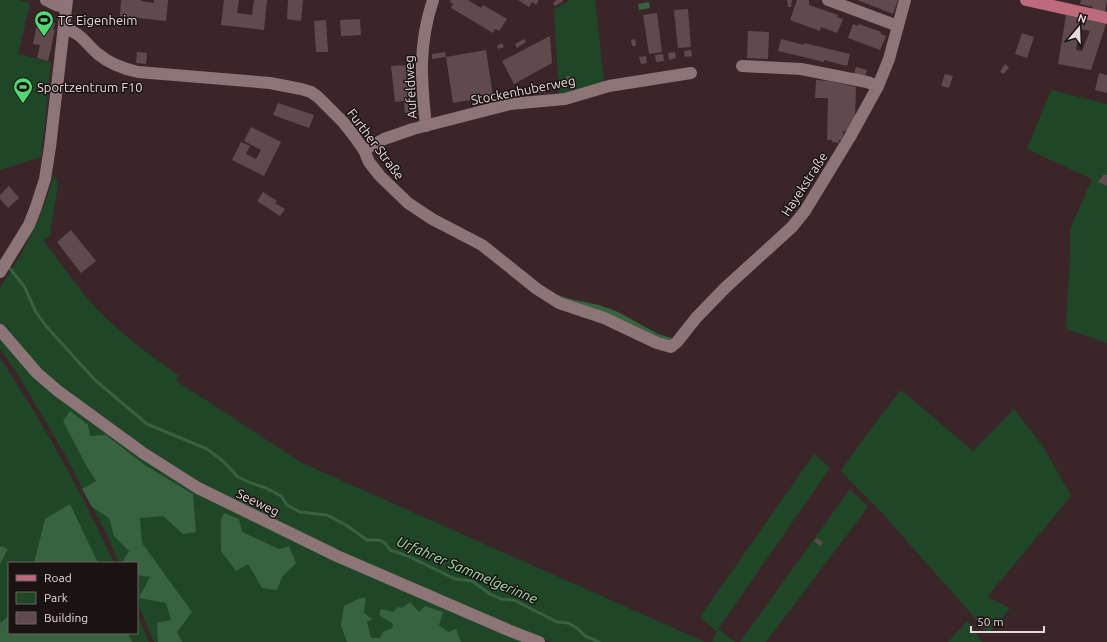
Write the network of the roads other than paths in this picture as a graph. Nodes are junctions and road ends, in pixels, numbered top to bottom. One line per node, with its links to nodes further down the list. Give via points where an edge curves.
1 (46, 0): 6 (street, via 56,5)
2 (433, 0): 13 (street, Aufeldweg, via 421,65)
3 (828, 0): 8 (street)
4 (905, 0): 8 (street, Hayekstraße)
5 (1026, 0): 7 (main road)
6 (67, 3): 9 (street)
7 (1107, 18)
8 (898, 26): 12 (street, Hayekstraße)
9 (64, 28): 14 (street, Further Straße, via 74,31 99,55 126,69 270,83 311,92 330,108); 15 (street, via 45,179 33,214)
10 (742, 66): 12 (street, via 801,69)
11 (691, 72): 13 (street, Stockenhuberweg, via 609,86 565,99 510,104)
12 (878, 86): 17 (street, Hayekstraße, via 832,168 798,220 725,288)
13 (426, 126): 14 (street, Stockenhuberweg, via 384,139)
14 (364, 150): 17 (street, Further Straße, via 369,162 380,176 408,203 432,219 482,245 549,297)
15 (0, 272)
16 (0, 330): 18 (street, Seeweg, via 37,373 58,391 143,453 198,488 337,556)
17 (671, 347)
18 (539, 642)

